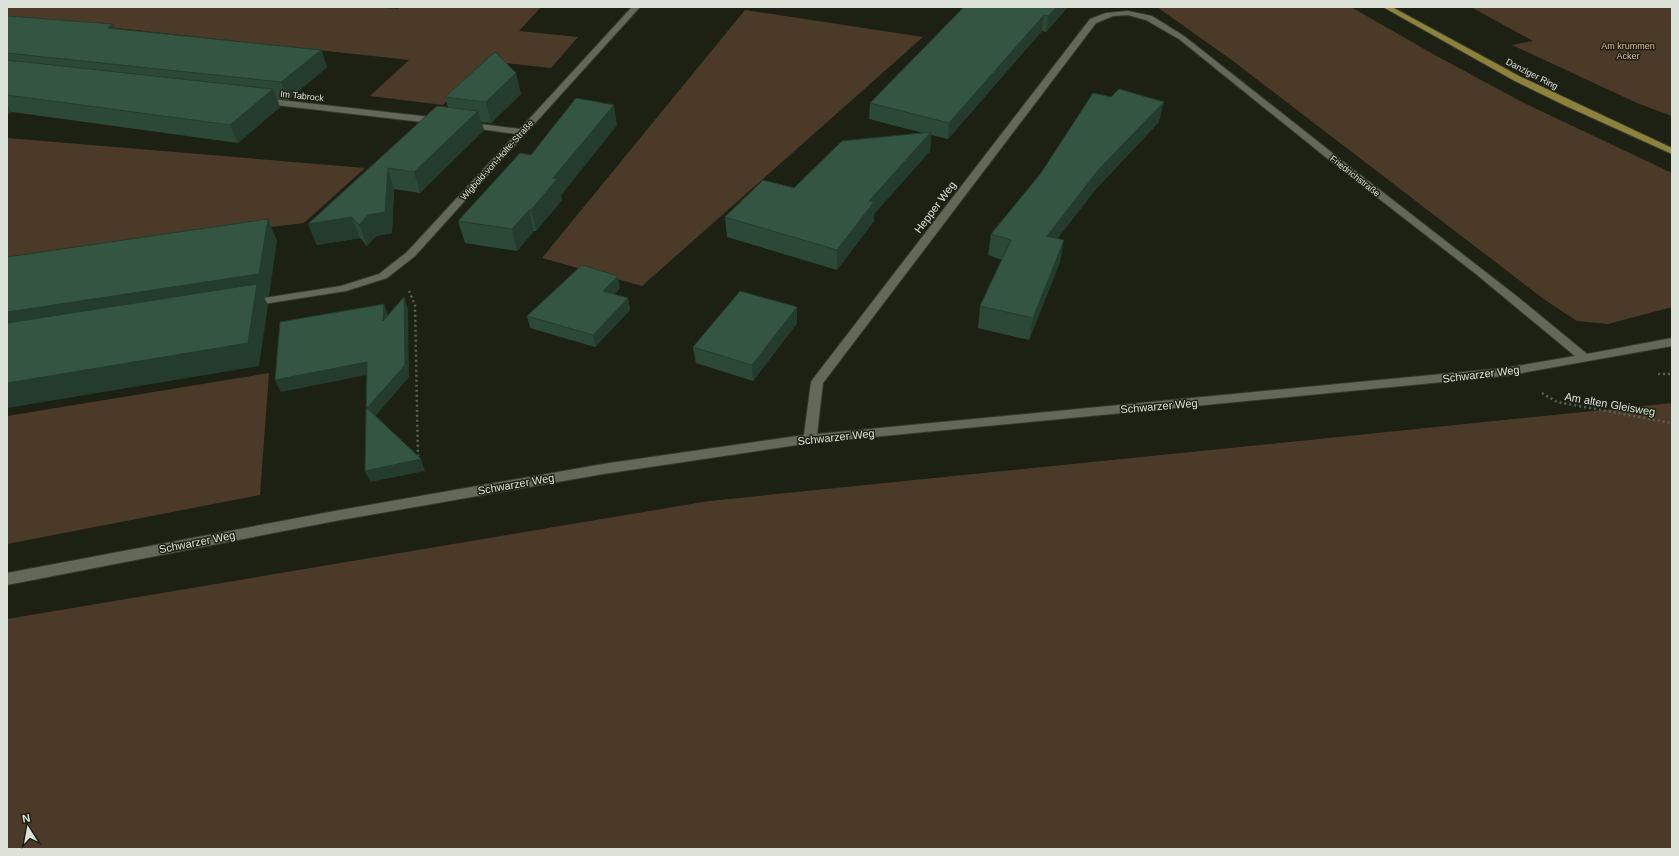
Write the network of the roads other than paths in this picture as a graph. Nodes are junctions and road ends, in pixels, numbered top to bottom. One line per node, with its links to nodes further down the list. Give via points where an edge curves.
1 (636, 7): 7 (street, Wigbold-von-Holte-Straße)
2 (1387, 7): 8 (main road, Danziger Ring, via 1516,78)
3 (1117, 13): 11 (street, Friedrichstraße, via 1147,17 1179,36 1546,324); 12 (street, Hepper Weg, via 1093,21 816,382)
4 (253, 100): 5 (street, Im Tabrock)
5 (444, 122)
6 (460, 124): 7 (street)
7 (523, 132): 9 (street, Wigbold-von-Holte-Straße, via 411,254 383,276 342,289)
8 (1672, 151)
9 (241, 305)
10 (1672, 342): 11 (street, Schwarzer Weg)
11 (1585, 358): 12 (street, Schwarzer Weg, via 1505,372)
12 (810, 439): 13 (street, Schwarzer Weg, via 603,469 419,501)
13 (7, 579)

